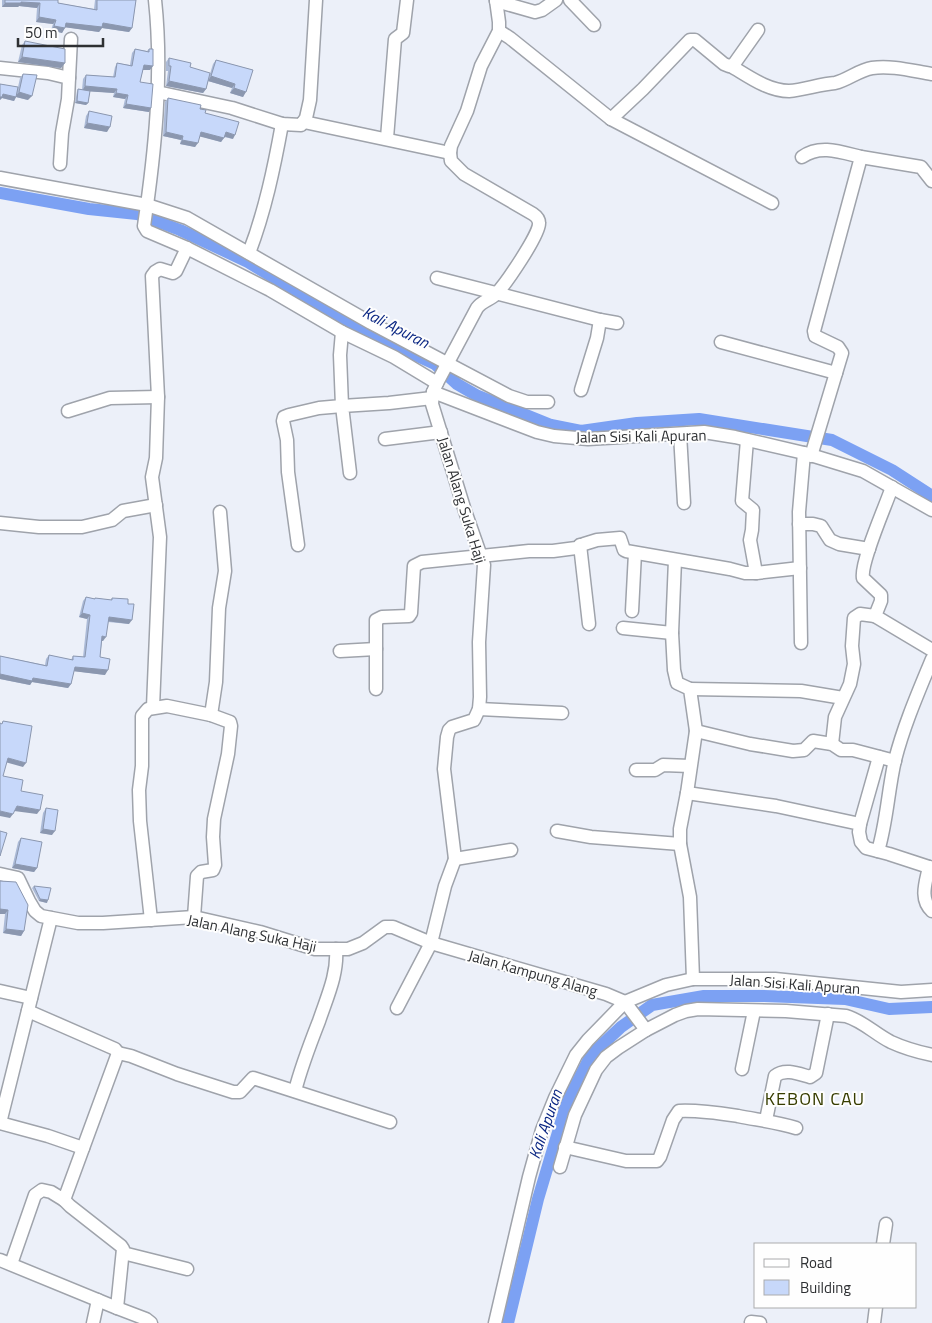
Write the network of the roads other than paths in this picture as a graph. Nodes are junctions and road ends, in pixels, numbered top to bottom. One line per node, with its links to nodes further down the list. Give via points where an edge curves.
1 (155, 0): 15 (street)
2 (316, 0): 17 (street, via 310,100)
3 (407, 0): 19 (street, via 402,33 395,39)
4 (556, 0): 6 (street, via 535,12)
5 (570, 0): 7 (street)
6 (496, 1): 9 (street)
7 (594, 25)
8 (758, 30): 11 (street)
9 (498, 31): 16 (street); 20 (street, via 481,66)
10 (71, 39): 14 (street)
11 (732, 66): 13 (street, via 752,79 786,91 843,81 872,68); 16 (street, via 724,64 695,40 690,40)
12 (0, 68): 14 (street)
13 (932, 74)
14 (69, 78): 23 (street)
15 (157, 92): 18 (street, via 232,108); 27 (street)
16 (611, 120): 26 (street)
17 (304, 122): 18 (street, via 299,126); 19 (street)
18 (282, 124): 29 (street, via 258,230)
19 (387, 138): 20 (street)
20 (450, 154): 31 (street, via 464,174 533,214 539,222 535,239)
21 (802, 157): 22 (street, via 820,150)
22 (861, 157): 25 (street, via 921,167); 36 (street, via 814,331 815,336 838,347 842,353)
23 (60, 164)
24 (0, 178): 27 (street)
25 (932, 181)
26 (772, 202)
27 (147, 207): 28 (street, via 144,226 150,233); 29 (street, via 187,218)
28 (187, 248): 34 (street, via 270,290); 39 (street, via 176,271 160,269 152,276)
29 (249, 253): 37 (street, via 372,323)
30 (438, 278): 31 (street)
31 (496, 294): 32 (street); 37 (street, via 477,308)
32 (600, 320): 33 (street); 38 (street)
33 (617, 323)
34 (342, 332): 37 (street); 41 (street)
35 (721, 342): 36 (street)
36 (836, 373): 47 (street)
37 (439, 380): 40 (street, via 527,402); 41 (street, via 389,404); 43 (street, Jalan Alang Suka Haji, via 432,404); 44 (street, Jalan Sisi Kali Apuran, via 537,432 554,436 588,439)
38 (581, 390)
39 (158, 397): 42 (street, via 110,398); 51 (street, via 156,458 152,477)
40 (548, 402)
41 (342, 406): 48 (street); 56 (street, via 284,417)
42 (68, 411)
43 (441, 432): 45 (street); 60 (street, Jalan Alang Suka Haji)
44 (680, 434): 46 (street, Jalan Sisi Kali Apuran, via 704,432); 50 (street)
45 (385, 439)
46 (747, 440): 47 (street, Jalan Sisi Kali Apuran); 63 (street, via 742,501 753,512 750,540)
47 (810, 453): 49 (street, Jalan Sisi Kali Apuran, via 863,471); 55 (street)
48 (350, 473)
49 (892, 487): 52 (street, Jalan Sisi Kali Apuran); 58 (street)
50 (684, 503)
51 (156, 505): 54 (street, via 122,511 112,520 82,527); 77 (street, via 160,558)
52 (932, 510)
53 (220, 512): 80 (street, via 225,571)
54 (0, 523)
55 (800, 524): 58 (street, via 821,526 830,540 839,544); 62 (street)
56 (298, 545)
57 (580, 545): 59 (street, via 620,538 624,550); 60 (street, via 552,551); 66 (street)
58 (869, 549): 65 (street, via 862,574 881,595)
59 (635, 553): 61 (street); 64 (street)
60 (481, 556): 70 (street, via 415,564 411,613 407,617 376,620); 78 (street, Jalan Alang Suka Haji, via 484,575)
61 (675, 560): 63 (street); 68 (street)
62 (800, 568): 63 (street); 69 (street)
63 (756, 574)
64 (632, 611)
65 (874, 616): 71 (street); 76 (street, via 860,614 854,618 852,646 855,660)
66 (589, 624)
67 (623, 628): 68 (street)
68 (672, 632): 75 (street, via 675,679)
69 (801, 642)
70 (376, 649): 72 (street); 74 (street)
71 (932, 650)
72 (340, 651)
73 (931, 666): 84 (street, via 904,728)
74 (376, 689)
75 (690, 689): 76 (street, via 801,691); 81 (street)
76 (843, 698): 82 (street, via 835,717)
77 (153, 707): 80 (street, via 167,706); 99 (street, via 142,716 139,790)
78 (479, 709): 79 (street); 93 (street, via 474,720 452,727 447,737 444,769)
79 (562, 713)
80 (211, 715): 97 (street, via 227,720 231,726 214,819 215,865 211,871 197,876)
81 (696, 731): 82 (street, via 793,751 804,750 813,741); 85 (street)
82 (832, 744): 83 (street, via 841,750)
83 (879, 757): 84 (street); 88 (street)
84 (895, 762): 92 (street)
85 (690, 766): 86 (street, via 662,765 655,770); 87 (street)
86 (636, 770)
87 (687, 793): 88 (street, via 776,806); 90 (street)
88 (860, 824): 92 (street, via 862,845)
89 (557, 831): 90 (street)
90 (680, 844): 102 (street, via 690,897)
91 (511, 850): 93 (street)
92 (878, 851): 94 (street)
93 (455, 859): 100 (street)
94 (930, 868): 96 (street, via 924,901)
95 (0, 874): 98 (street, Jalan Alang Suka Haji, via 18,878 35,911)
96 (932, 911)
97 (194, 917): 99 (street, Jalan Alang Suka Haji); 101 (street, Jalan Alang Suka Haji, via 315,949)
98 (51, 918): 99 (street, Jalan Alang Suka Haji, via 78,923); 105 (street)
99 (152, 920)
100 (431, 943): 101 (street, Jalan Alang Suka Haji, via 393,927 385,927 363,943 348,949); 106 (street, Jalan Kampung Alang, via 595,990); 107 (street)
101 (336, 949): 115 (street, via 333,983)
102 (693, 979): 103 (street, Jalan Sisi Kali Apuran, via 775,979 901,992); 106 (street, Jalan Sisi Kali Apuran, via 666,985)
103 (932, 990)
104 (0, 991): 105 (street)
105 (32, 998): 108 (street)
106 (628, 1006): 111 (street); 134 (street, Jalan Sisi Kali Apuran, via 588,1040 576,1055 555,1098 529,1177)
107 (397, 1008)
108 (28, 1011): 112 (street); 118 (street)
109 (754, 1011): 110 (street); 111 (street, via 686,1011); 114 (street)
110 (828, 1014): 113 (street, via 855,1019 891,1042); 116 (street, via 816,1073 810,1077 792,1072 775,1076)
111 (644, 1027): 120 (street, via 606,1057 596,1070 575,1115)
112 (118, 1052): 115 (street, via 233,1092 240,1092 253,1078); 121 (street)
113 (932, 1055)
114 (742, 1069)
115 (294, 1091): 117 (street)
116 (766, 1120): 119 (street); 120 (street, via 698,1110 679,1111 660,1157 652,1162 626,1161)
117 (390, 1122)
118 (0, 1123): 121 (street)
119 (796, 1128)
120 (565, 1147): 122 (street)
121 (83, 1148): 123 (street)
122 (560, 1167)
123 (64, 1200): 126 (street, via 121,1246); 127 (street, via 42,1190 35,1195)
124 (886, 1224): 125 (street)
125 (883, 1243)
126 (123, 1253): 128 (street); 130 (street)
127 (3, 1263): 129 (street)
128 (187, 1268)
129 (98, 1300): 130 (street); 132 (street)
130 (117, 1308): 133 (street)
131 (876, 1308): 135 (street)
132 (93, 1323)
133 (151, 1323)
134 (495, 1323)
135 (874, 1323)

